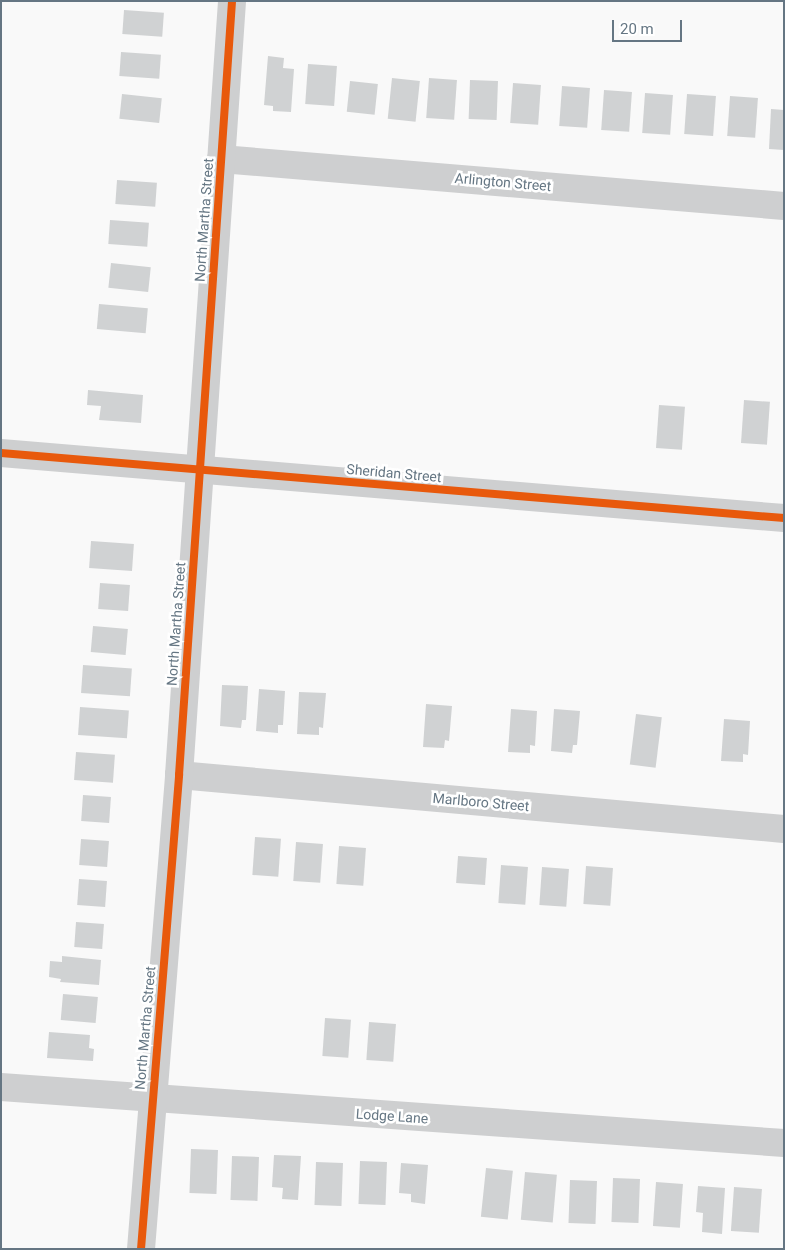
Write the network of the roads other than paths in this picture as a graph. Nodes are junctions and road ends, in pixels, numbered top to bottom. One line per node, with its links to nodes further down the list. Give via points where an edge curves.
1 (232, 1): 2 (street, North Martha Street)
2 (221, 159): 3 (street, Arlington Street); 5 (street, North Martha Street)
3 (784, 206)
4 (1, 453): 5 (street, Sheridan Street)
5 (199, 469): 6 (street, Sheridan Street); 7 (street, North Martha Street)
6 (784, 518)
7 (179, 775): 8 (street, Marlboro Street); 10 (street, North Martha Street)
8 (784, 829)
9 (1, 1088): 10 (street, Lodge Lane)
10 (151, 1099): 11 (street, Lodge Lane); 12 (street, North Martha Street)
11 (784, 1143)
12 (141, 1249)

